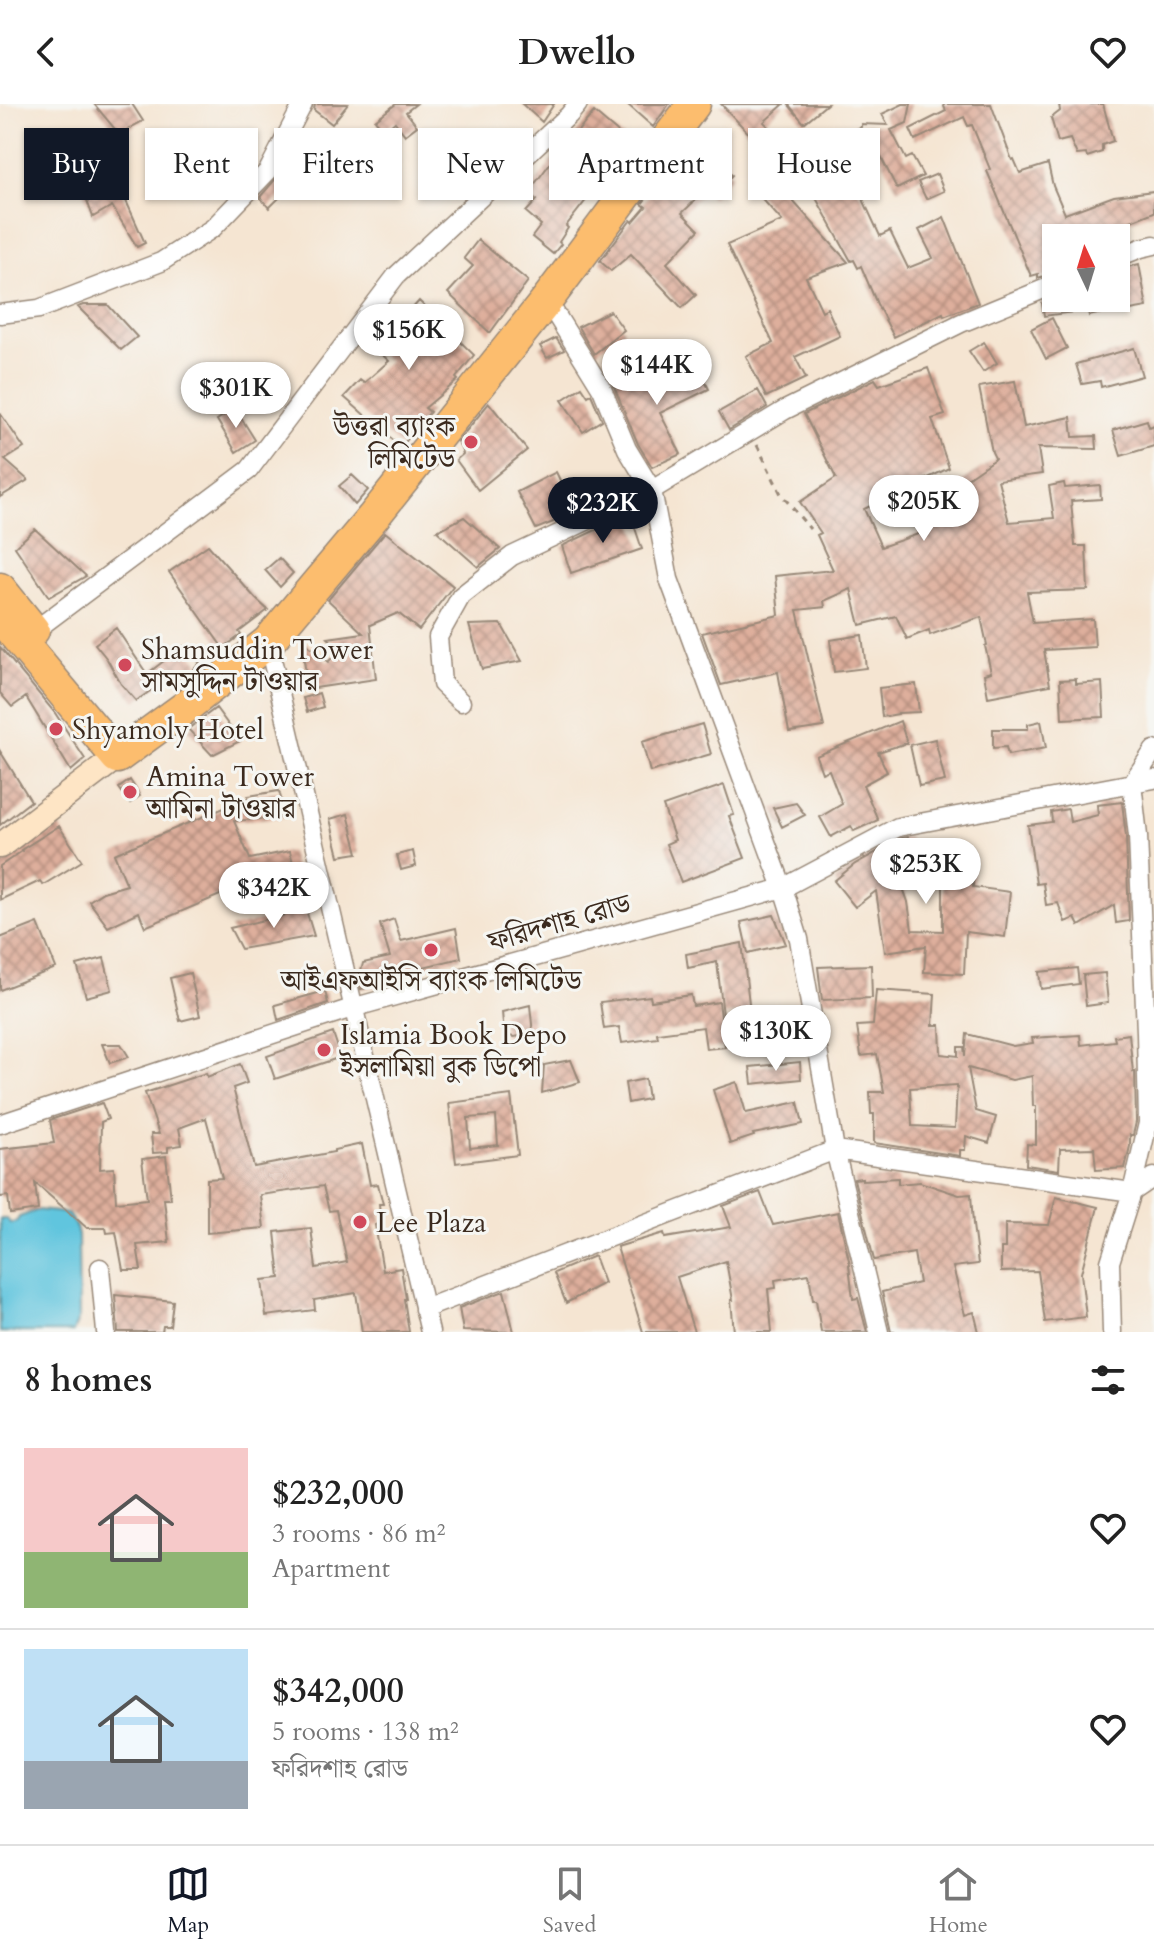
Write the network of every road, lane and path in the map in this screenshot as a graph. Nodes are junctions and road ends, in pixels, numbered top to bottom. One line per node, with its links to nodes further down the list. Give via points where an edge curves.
1 (303, 104): 8 (street, via 268,171 213,228 161,262 39,309)
2 (578, 104): 14 (street, via 396,276 249,470)
3 (694, 104): 7 (highway)
4 (1154, 245): 5 (street)
5 (1130, 252)
6 (1042, 290): 9 (street, via 961,323)
7 (547, 300): 10 (street, via 602,389 627,449); 15 (highway)
8 (0, 314)
9 (750, 431): 10 (street); 11 (path, via 781,494)
10 (652, 490): 16 (street, via 512,556 461,596 438,637 442,684); 22 (street, via 669,579)
11 (810, 529)
12 (0, 589): 14 (highway)
13 (0, 617): 17 (highway)
14 (34, 631): 17 (highway)
15 (268, 642): 17 (highway); 23 (street)
16 (461, 702)
17 (126, 750): 21 (main road)
18 (1154, 750): 20 (street)
19 (1154, 779): 20 (street, ফরিদশাহ রোড)
20 (1132, 783): 22 (street, ফরিদশাহ রোড, via 898,827); 27 (street, via 1148,1123)
21 (0, 846)
22 (783, 888): 23 (street, ফরিদশাহ রোড); 25 (street, via 799,939)
23 (352, 1008): 24 (street, ফরিদশাহ রোড); 29 (street)
24 (0, 1124)
25 (835, 1150): 27 (street); 29 (street); 32 (street)
26 (1154, 1177): 27 (street)
27 (1132, 1192): 33 (street, via 1110,1262)
28 (100, 1268): 30 (street)
29 (424, 1309): 31 (street)
30 (106, 1332)
31 (430, 1332)
32 (879, 1332)
33 (1112, 1332)

